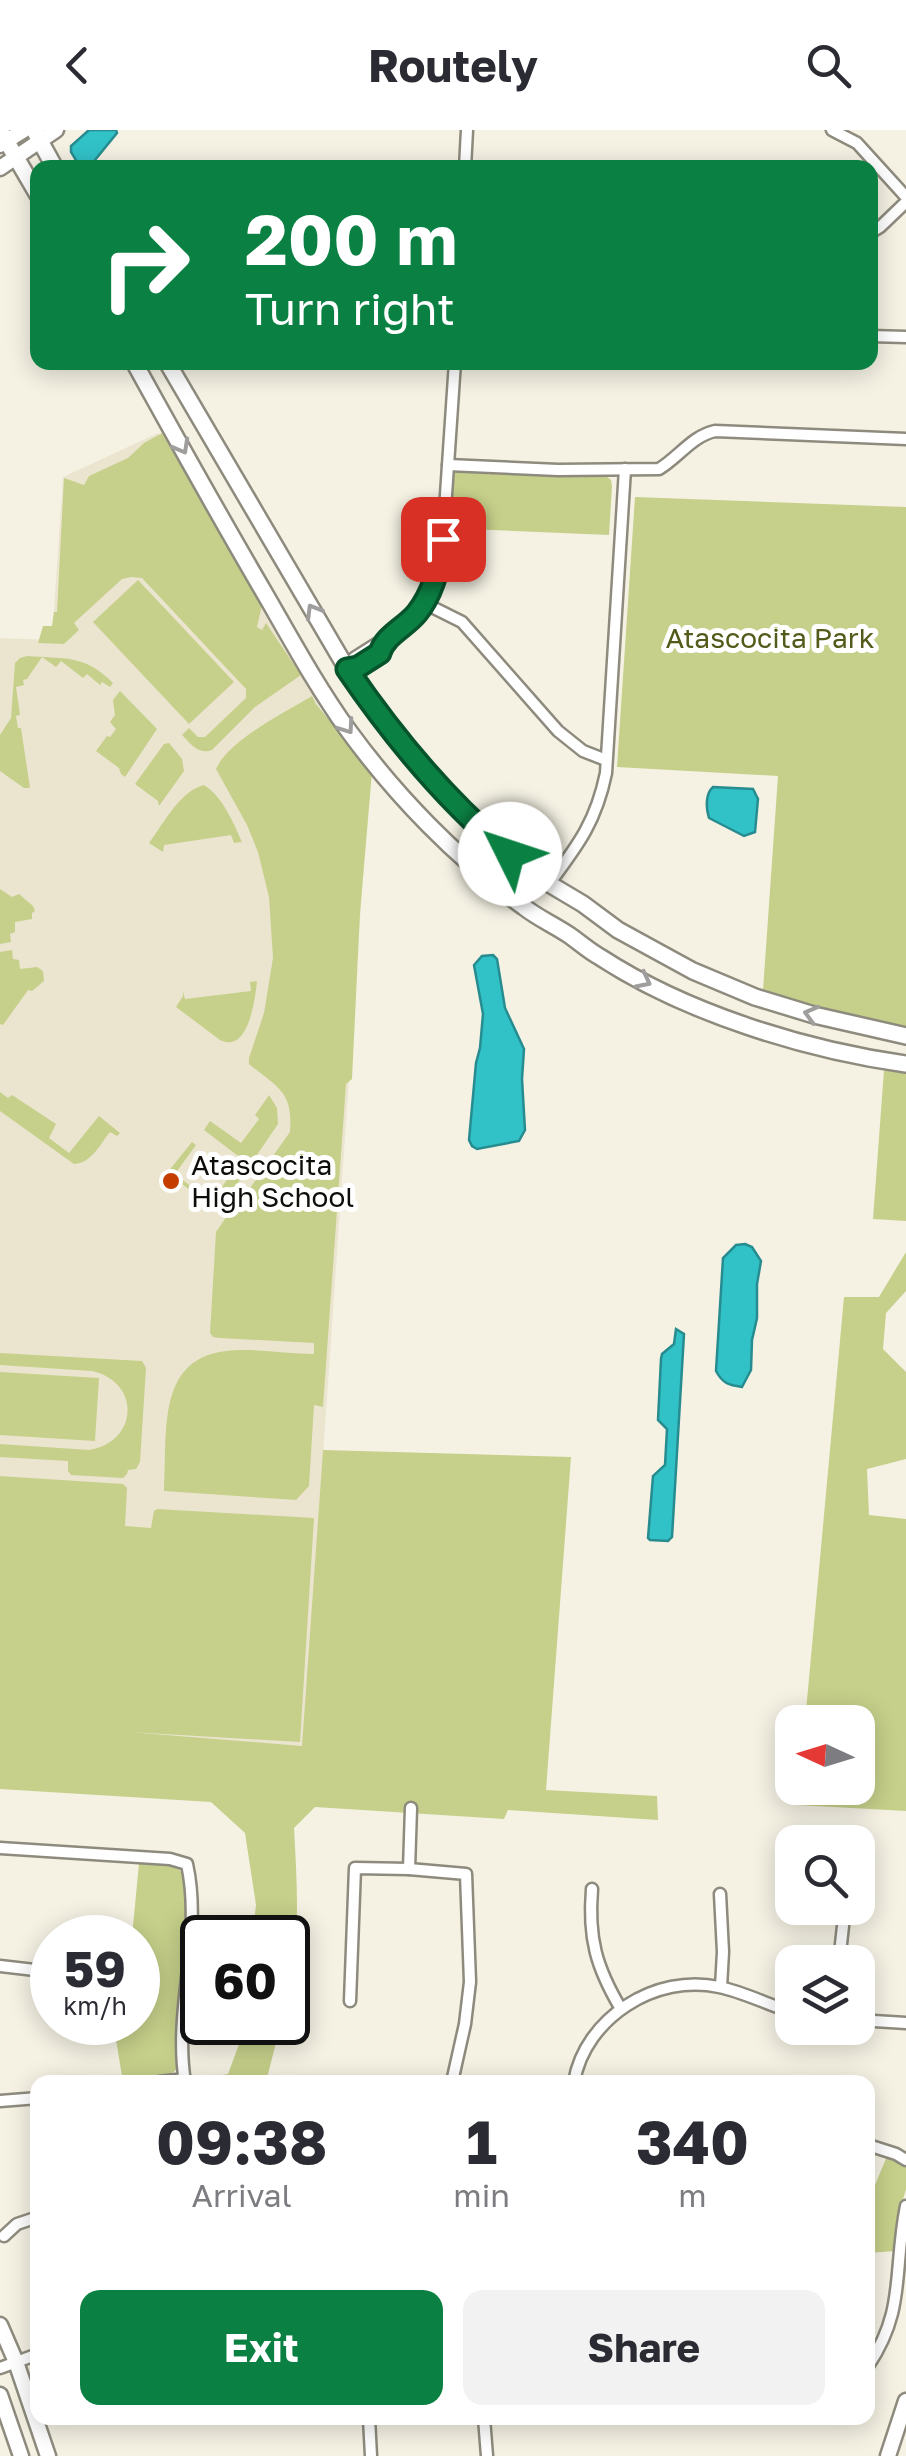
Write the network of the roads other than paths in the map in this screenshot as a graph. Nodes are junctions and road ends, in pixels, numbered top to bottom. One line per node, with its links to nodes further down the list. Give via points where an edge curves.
1 (24, 130): 6 (main road)
2 (56, 130): 5 (main road)
3 (467, 130): 9 (street)
4 (832, 130): 10 (street)
5 (36, 135): 7 (main road); 8 (main road)
6 (2, 139): 7 (main road)
7 (15, 157): 12 (main road); 13 (main road)
8 (50, 160)
9 (465, 160)
10 (872, 160)
11 (878, 167): 14 (street)
12 (0, 168)
13 (30, 182)
14 (906, 199): 15 (street)
15 (878, 228)
16 (878, 336): 17 (street)
17 (906, 337)
18 (138, 370): 25 (main road, one-way to 25)
19 (171, 370): 24 (main road)
20 (454, 370): 22 (street)
21 (906, 438): 23 (street, via 715,432 701,434 659,469)
22 (448, 465): 23 (street); 26 (street, via 441,557)
23 (625, 469): 29 (street)
24 (262, 526): 25 (main road); 27 (main road, one-way to 24)
25 (235, 542): 28 (main road)
26 (424, 604): 27 (street); 29 (street, via 462,622 558,731)
27 (347, 669): 28 (main road); 30 (main road, via 398,741)
28 (319, 684): 31 (main road, one-way to 31, via 372,762)
29 (606, 760): 32 (street, via 592,820)
30 (480, 829): 31 (main road); 32 (main road)
31 (461, 855): 34 (main road)
32 (549, 884): 33 (main road)
33 (618, 930): 34 (main road); 35 (main road, via 692,971)
34 (600, 958): 36 (main road, one-way to 36, via 681,1000)
35 (779, 1004): 36 (main road); 37 (main road, one-way to 35)
36 (768, 1032): 38 (main road)
37 (906, 1036)
38 (906, 1064)
39 (411, 1808): 41 (street)
40 (0, 1848): 52 (street, via 187,1864 192,1941 181,2033)
41 (409, 1869): 47 (street, via 355,1868); 53 (street, via 466,1874 470,1982)
42 (592, 1889): 49 (street, via 594,1949)
43 (720, 1894): 46 (street)
44 (0, 1966): 45 (street)
45 (30, 1969)
46 (720, 1987): 48 (street); 49 (street, via 663,1989)
47 (350, 2001)
48 (775, 2006)
49 (622, 2008): 54 (street, via 599,2029)
50 (875, 2021): 51 (street)
51 (906, 2023)
52 (185, 2075)
53 (454, 2075)
54 (576, 2075)
55 (30, 2099): 56 (street)
56 (0, 2101)
57 (875, 2147): 58 (street)
58 (906, 2160)
59 (905, 2213): 61 (street)
60 (30, 2220): 62 (street)
61 (904, 2235): 65 (street, via 898,2313)
62 (4, 2236)
63 (0, 2325): 66 (main road)
64 (30, 2357): 66 (street)
65 (875, 2357)
66 (16, 2362): 67 (street); 70 (main road)
67 (0, 2368)
68 (0, 2395): 74 (main road)
69 (906, 2401): 78 (main road)
70 (30, 2403)
71 (37, 2425): 75 (main road)
72 (369, 2425): 76 (street)
73 (485, 2425): 77 (street)
74 (21, 2456)
75 (48, 2456)
76 (371, 2456)
77 (487, 2456)
78 (888, 2456)

